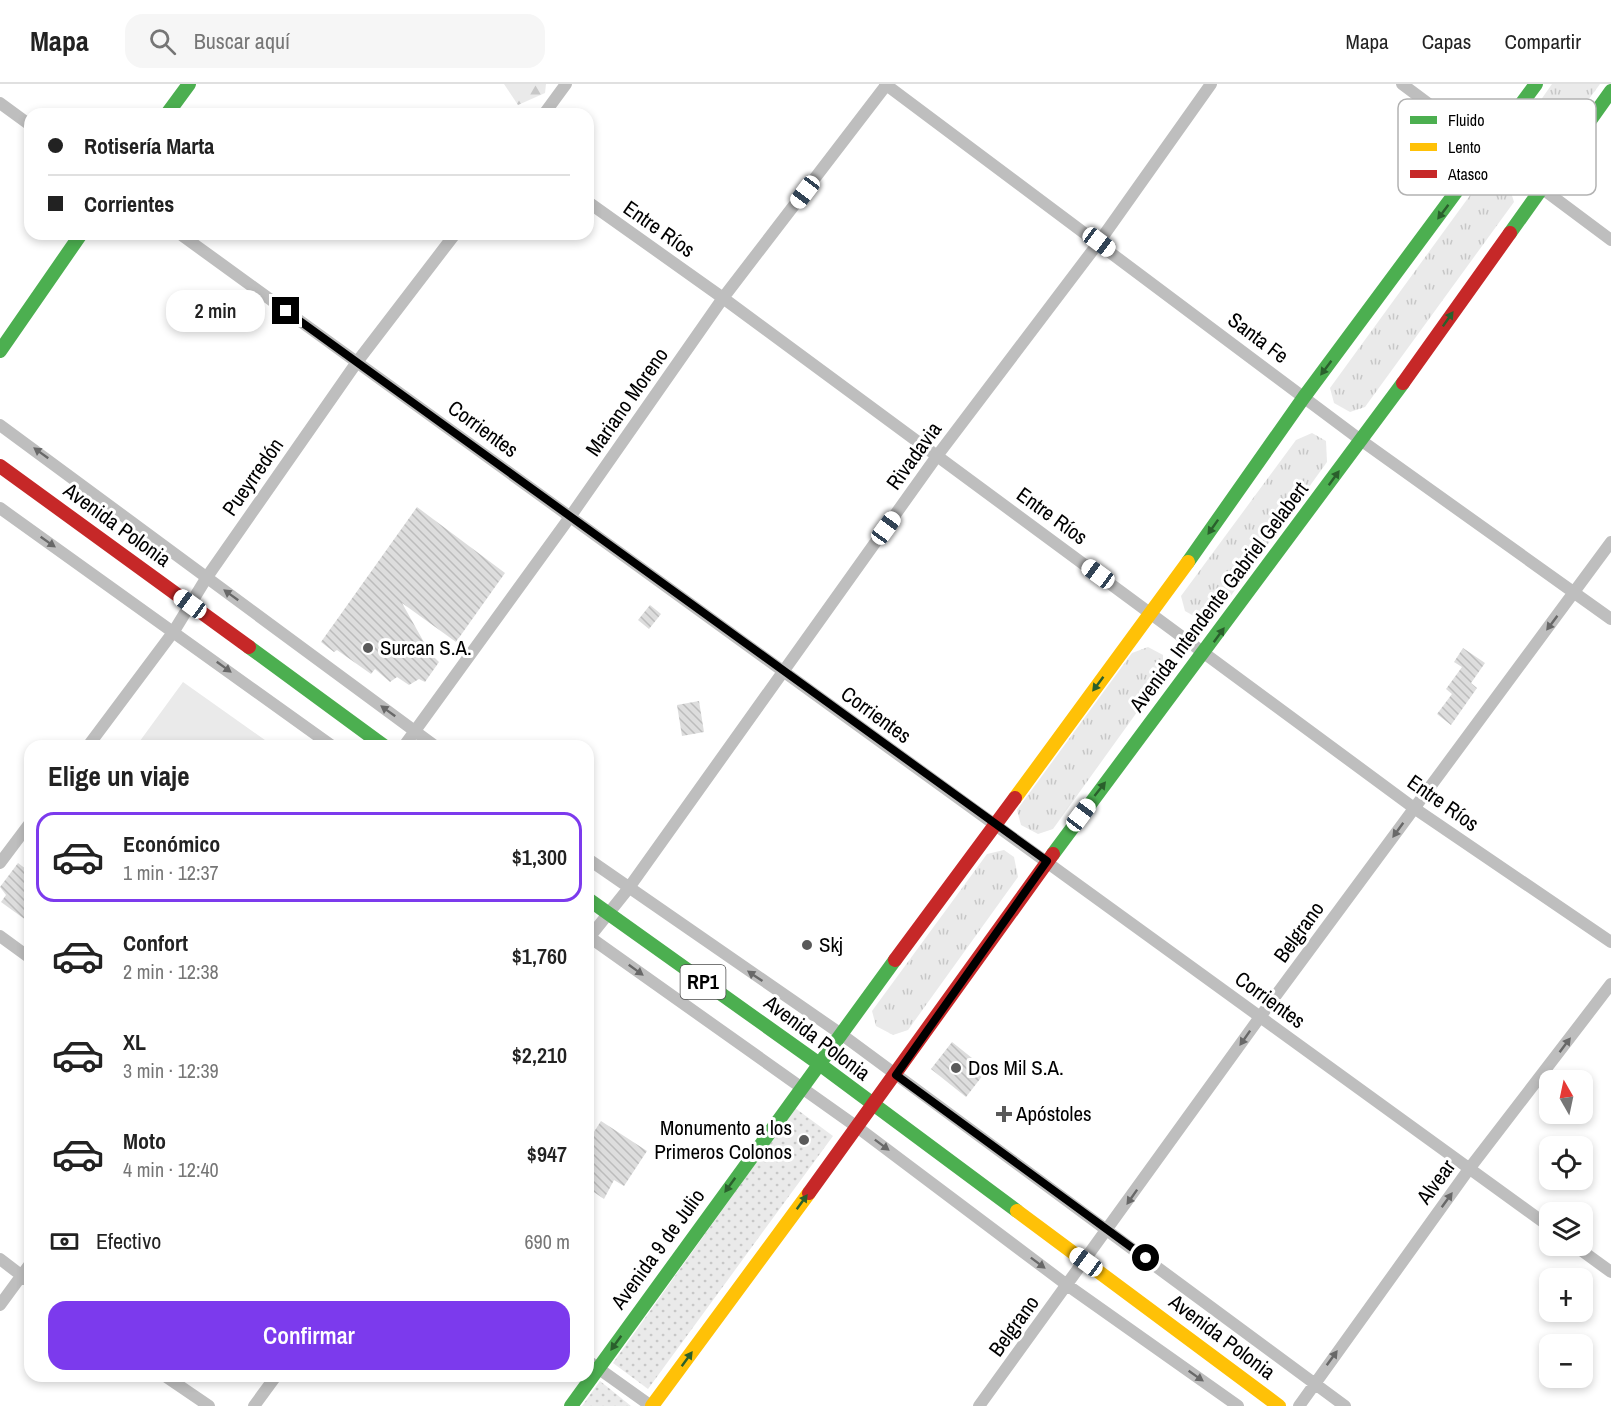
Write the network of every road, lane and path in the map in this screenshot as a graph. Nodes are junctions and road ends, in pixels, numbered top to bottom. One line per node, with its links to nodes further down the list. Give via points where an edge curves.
1 (189, 84): 11 (main road)
2 (566, 84): 12 (street)
3 (886, 84): 23 (street, Santa Fe); 24 (street, Mariano Moreno)
4 (1211, 84): 23 (street, Rivadavia)
5 (1402, 84): 8 (street)
6 (1536, 84): 9 (main road, Avenida Intendente Gabriel Gelabert)
7 (1611, 91): 13 (main road, Avenida Intendente Gabriel Gelabert)
8 (1423, 99)
9 (1525, 99)
10 (0, 103): 14 (street)
11 (171, 108)
12 (548, 108)
13 (1596, 112)
14 (24, 121)
15 (1456, 195): 27 (main road, Avenida Intendente Gabriel Gelabert, one-way to 27)
16 (1536, 195): 29 (main road, Avenida Intendente Gabriel Gelabert, one-way to 16)
17 (1552, 195): 22 (street)
18 (594, 206): 24 (street, Entre Ríos)
19 (77, 240): 25 (main road)
20 (188, 240): 26 (street, Corrientes)
21 (450, 240): 26 (street, Pueyrredón)
22 (1611, 240)
23 (1099, 242): 27 (street, Santa Fe); 30 (street, Rivadavia)
24 (723, 298): 30 (street, Entre Ríos); 33 (street, Mariano Moreno)
25 (0, 351)
26 (357, 362): 33 (street, Corrientes); 35 (street, Pueyrredón)
27 (1304, 397): 29 (street, Santa Fe); 38 (main road, Avenida Intendente Gabriel Gelabert, one-way to 38)
28 (0, 425): 35 (street, one-way to 28)
29 (1362, 441): 36 (street, Santa Fe); 41 (main road, Avenida Intendente Gabriel Gelabert, one-way to 29)
30 (937, 456): 38 (street, Entre Ríos); 42 (street, Rivadavia)
31 (0, 466): 37 (main road, Avenida Polonia)
32 (0, 508): 40 (street, one-way to 40)
33 (570, 517): 42 (street, Corrientes); 43 (street, Mariano Moreno)
34 (1611, 542): 36 (street, Belgrano)
35 (207, 577): 37 (street, Pueyrredón); 43 (street, one-way to 35)
36 (1575, 593): 39 (street, Santa Fe); 49 (street, Belgrano, one-way to 49)
37 (190, 604): 40 (street, Pueyrredón); 46 (main road, Avenida Polonia)
38 (1152, 614): 41 (street, Entre Ríos); 50 (main road, Avenida Intendente Gabriel Gelabert, one-way to 50)
39 (1611, 619)
40 (174, 631): 44 (street, Pueyrredón); 45 (street, one-way to 45)
41 (1205, 654): 49 (street, Entre Ríos); 52 (main road, Avenida Intendente Gabriel Gelabert, one-way to 41)
42 (783, 671): 50 (street, Corrientes); 55 (street, Rivadavia)
43 (414, 730): 47 (street, Mariano Moreno); 48 (street)
44 (92, 740)
45 (324, 740)
46 (376, 740)
47 (408, 740)
48 (427, 740)
49 (1414, 808): 61 (street, Entre Ríos); 64 (street, Belgrano, one-way to 64)
50 (994, 824): 52 (street, Corrientes); 65 (main road, Avenida Intendente Gabriel Gelabert)
51 (24, 831): 53 (street)
52 (1047, 861): 64 (street, Corrientes); 67 (main road, Avenida Intendente Gabriel Gelabert)
53 (0, 863)
54 (594, 864): 55 (street)
55 (628, 889): 57 (street, Rivadavia); 65 (street, one-way to 55)
56 (594, 904): 57 (main road, Avenida Polonia / RP1)
57 (608, 914): 58 (street, Rivadavia); 66 (main road, Avenida Polonia / RP1)
58 (594, 931)
59 (0, 936): 62 (street)
60 (594, 942): 68 (street, one-way to 68)
61 (1611, 942)
62 (24, 954)
63 (1611, 984): 71 (street, Alvear, one-way to 63)
64 (1260, 1017): 71 (street, Corrientes); 73 (street, Belgrano, one-way to 73)
65 (841, 1034): 66 (main road, Avenida Intendente Gabriel Gelabert); 67 (street)
66 (818, 1063): 68 (main road, Avenida Intendente Gabriel Gelabert); 69 (main road, Avenida Polonia / RP1)
67 (896, 1075): 69 (main road, Avenida Intendente Gabriel Gelabert); 73 (street)
68 (801, 1086): 70 (street); 82 (main road, Avenida 9 de Julio, one-way to 82)
69 (873, 1106): 70 (main road, Avenida Intendente Gabriel Gelabert); 76 (main road, Avenida Polonia / RP1)
70 (858, 1127): 80 (street, one-way to 80); 91 (main road, one-way to 70)
71 (1469, 1169): 72 (street, Corrientes); 87 (street, Alvear, one-way to 71)
72 (1539, 1219)
73 (1109, 1230): 76 (street, Belgrano); 87 (street)
74 (1589, 1256): 77 (street)
75 (0, 1259): 78 (street)
76 (1086, 1262): 80 (street, Belgrano); 94 (main road, Avenida Polonia / RP1)
77 (1611, 1272)
78 (24, 1277)
79 (24, 1281): 81 (street)
80 (1067, 1285): 92 (street, Belgrano); 93 (street, one-way to 93)
81 (0, 1305)
82 (594, 1364)
83 (594, 1366): 91 (street)
84 (174, 1382): 88 (street)
85 (272, 1382): 89 (street)
86 (584, 1382): 90 (main road, Avenida 9 de Julio)
87 (1314, 1383): 95 (street, Alvear); 96 (street)
88 (209, 1406)
89 (254, 1406)
90 (571, 1406)
91 (651, 1406)
92 (979, 1406)
93 (1238, 1406)
94 (1279, 1406)
95 (1299, 1406)
96 (1345, 1406)

